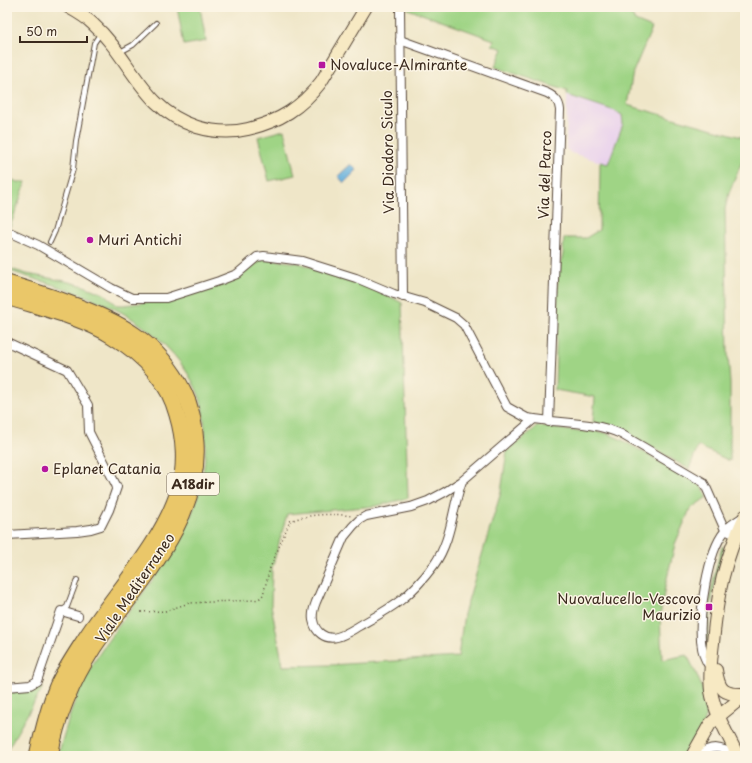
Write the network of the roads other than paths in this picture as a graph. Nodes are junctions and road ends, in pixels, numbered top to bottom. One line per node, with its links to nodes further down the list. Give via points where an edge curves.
1 (68, 7): 5 (main road, via 93,23)
2 (366, 7): 7 (main road, via 321,82 301,104 280,118 242,130 206,129 171,115 151,99)
3 (400, 7): 6 (street, Via Diodoro Siculo)
4 (156, 23): 7 (lane, via 133,45)
5 (101, 32): 7 (main road); 9 (lane, via 94,44 73,169)
6 (400, 40): 12 (street, Via Diodoro Siculo); 15 (street, Via del Parco, via 547,93 555,97 559,103)
7 (118, 53)
8 (7, 231): 12 (street, via 38,245 132,298 166,298 219,282 237,274 261,256 302,261 356,278)
9 (50, 242)
10 (7, 283): 29 (highway, Viale Mediterraneo / A18dir, via 91,311 118,323 144,340 162,358 181,385 188,400 196,432 196,465 182,517 158,559 94,648 77,677 63,708)
11 (7, 297): 28 (highway, Viale Mediterraneo / A18dir, via 83,322 110,335 142,358 158,375 170,396 181,427 183,446 183,469 173,505 147,551 82,642 57,686)
12 (403, 297): 14 (street, via 447,313 464,325 506,407)
13 (7, 342): 19 (street, via 67,370 85,398 88,405 89,432 118,487 101,526 77,531)
14 (534, 419): 15 (street); 16 (street)
15 (549, 422): 18 (street, via 595,426 614,431 698,478 706,487)
16 (462, 481): 16 (street, via 428,501 411,508 362,518 353,526 344,538 316,602 313,620 320,633 338,637 389,608 412,590 438,558 451,527)
17 (745, 516): 18 (main road)
18 (731, 533): 23 (main road, via 718,595); 24 (street, via 717,542 704,591 701,641 705,661)
19 (7, 536)
20 (77, 580): 21 (lane, via 67,607)
21 (61, 612): 22 (street); 25 (street, via 37,681 30,685)
22 (78, 616)
23 (713, 639): 24 (main road); 26 (main road, via 719,684 732,695)
24 (710, 667): 27 (main road, via 712,692)
25 (7, 687)
26 (745, 695): 27 (main road)
27 (719, 716): 30 (main road, via 710,724); 32 (main road)
28 (37, 756)
29 (50, 756)
30 (692, 756)
31 (697, 756): 32 (street, via 709,749 718,748)
32 (738, 756)

